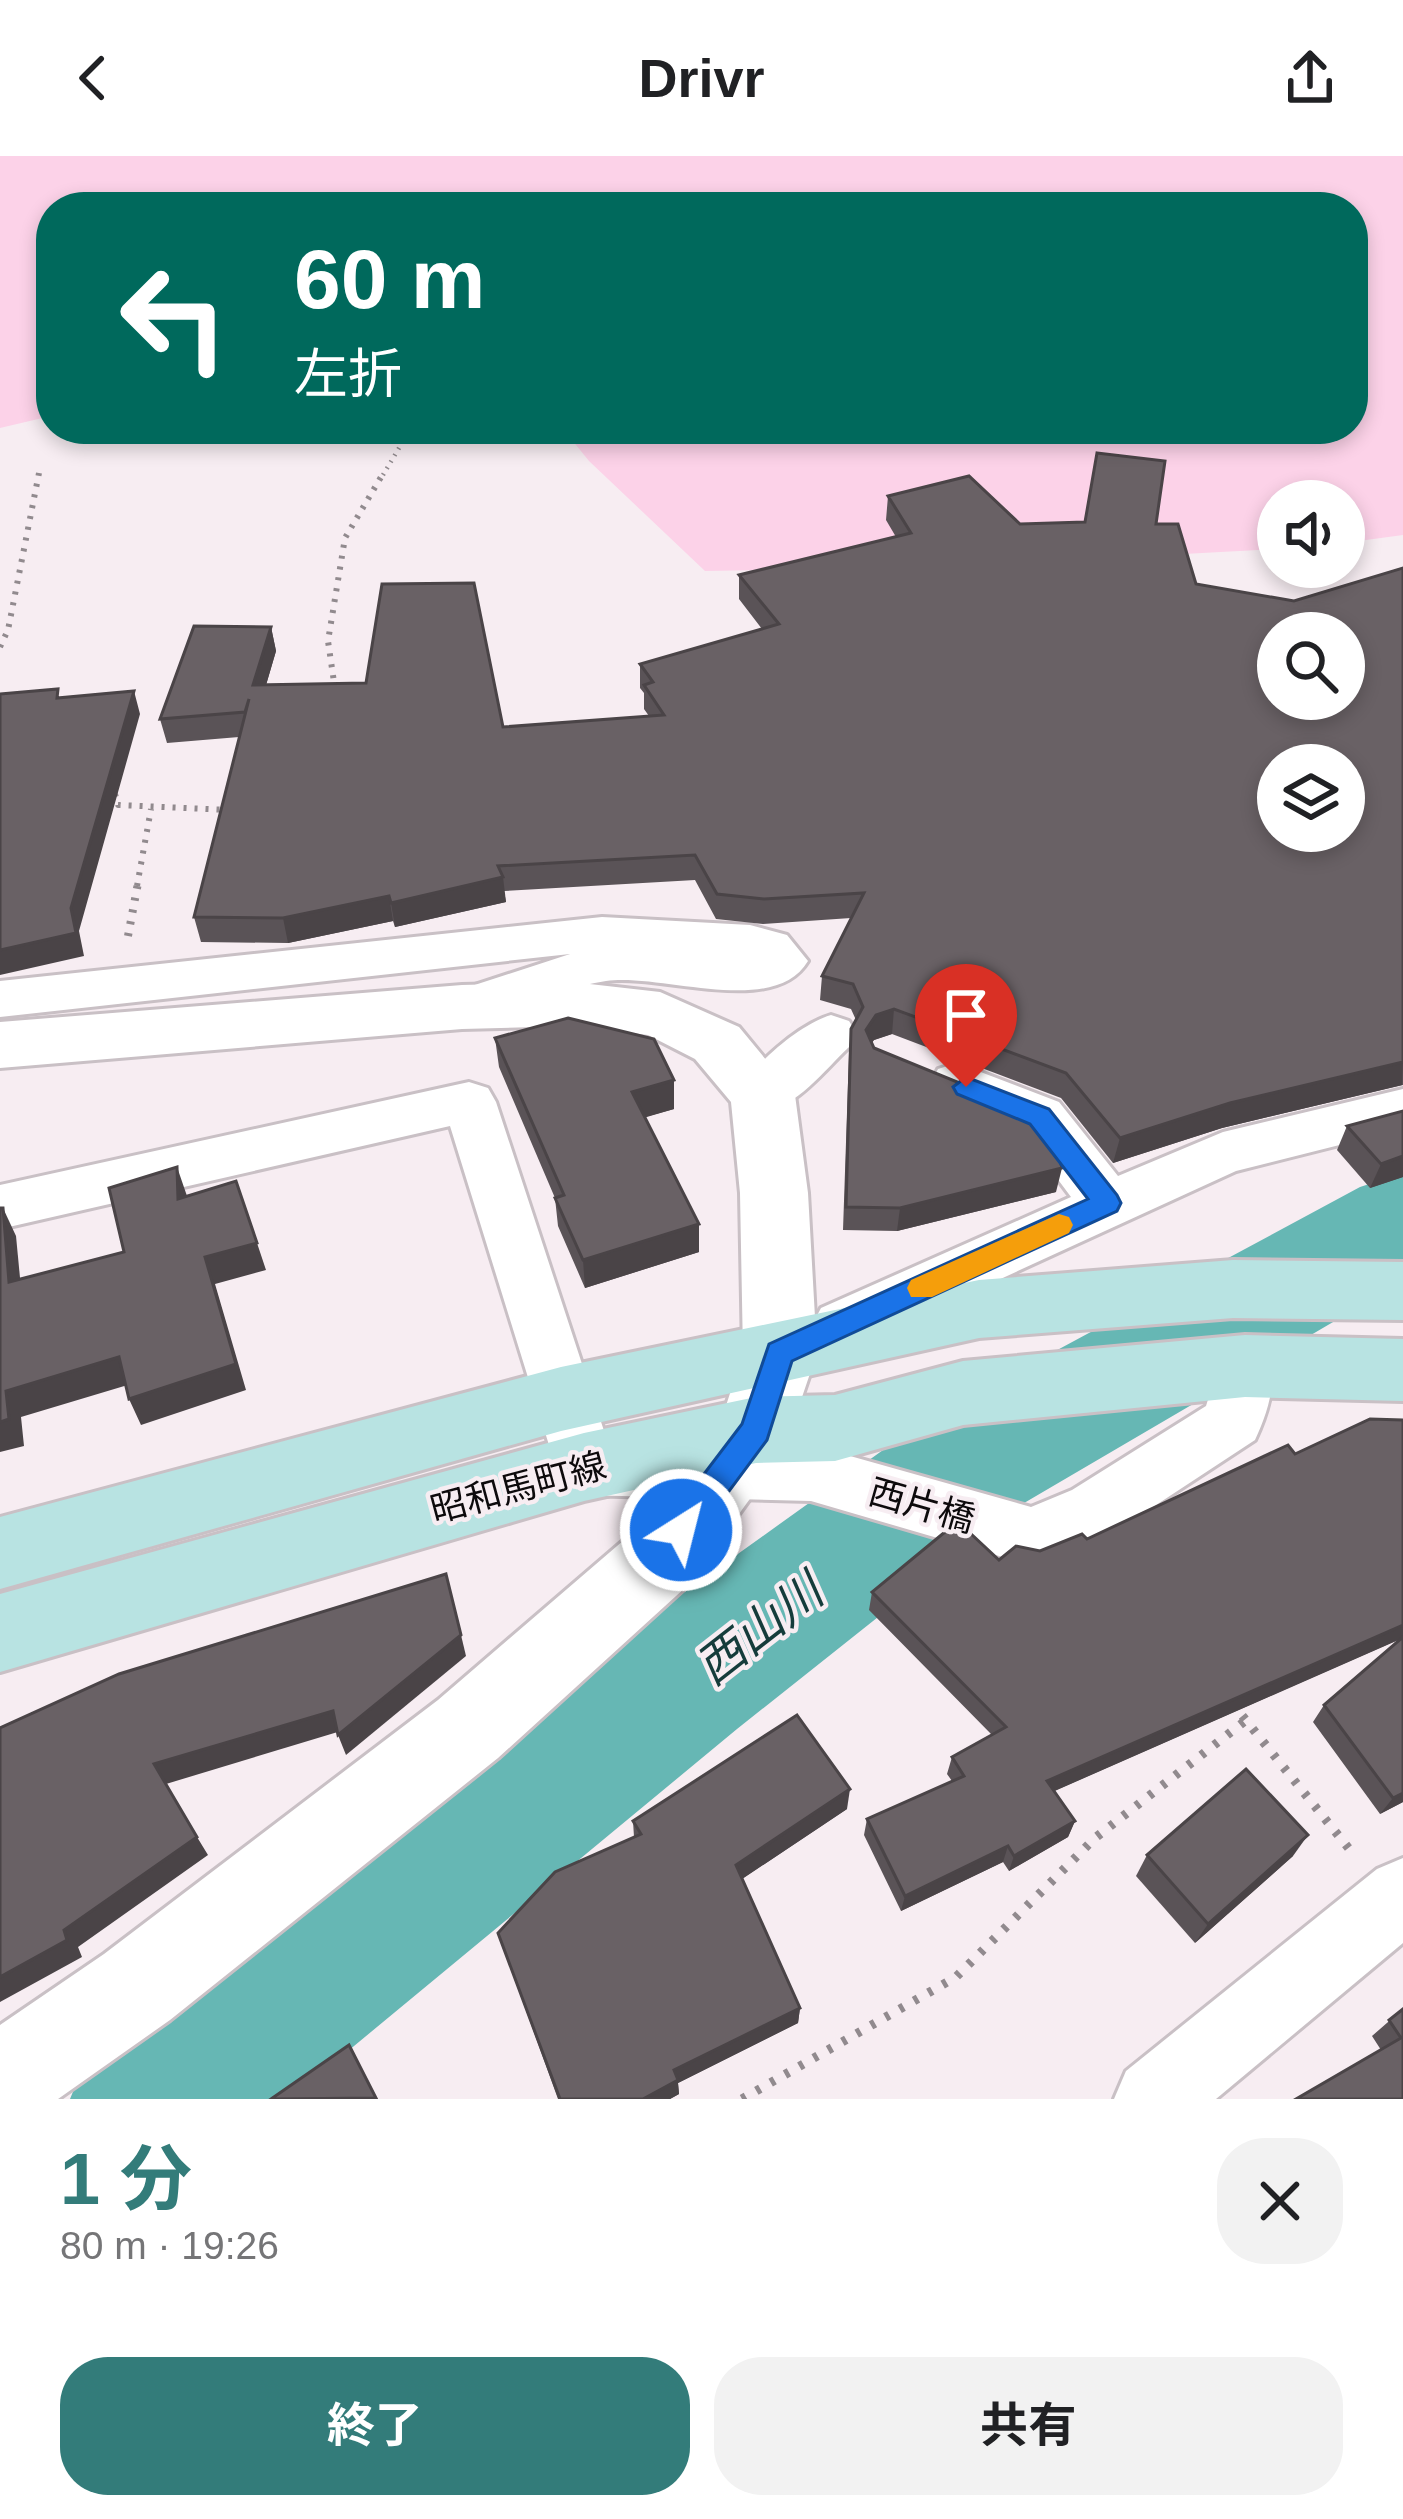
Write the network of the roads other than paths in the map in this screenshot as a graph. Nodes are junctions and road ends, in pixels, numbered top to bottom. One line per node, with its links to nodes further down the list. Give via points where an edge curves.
1 (0, 999): 2 (street, via 602,934 750,942 783,961 752,973 619,959)
2 (463, 1007): 4 (street); 6 (street, via 572,1004 660,1014 717,1043)
3 (831, 1034): 6 (street)
4 (0, 1046)
5 (914, 1066): 8 (street, via 1040,1116)
6 (763, 1095): 13 (street, via 775,1192)
7 (1403, 1109): 8 (street, via 1223,1153)
8 (1107, 1203): 13 (street)
9 (0, 1207): 14 (street, via 470,1102)
10 (1390, 1290): 13 (main road, 昭和馬町線, via 1233,1289 979,1310)
11 (1245, 1366): 12 (main road, 昭和馬町線); 13 (main road, 昭和馬町線, via 963,1393); 13 (street, 西片橋, via 1233,1421 1095,1510 1033,1537)
12 (1384, 1369)
13 (781, 1431): 14 (main road, 昭和馬町線); 18 (street, via 659,1560 468,1729 137,1987)
14 (573, 1433): 15 (main road, 昭和馬町線); 16 (main road, 昭和馬町線)
15 (0, 1553)
16 (0, 1634)
17 (1398, 1899): 19 (street)
18 (0, 2082)
19 (1154, 2099)

